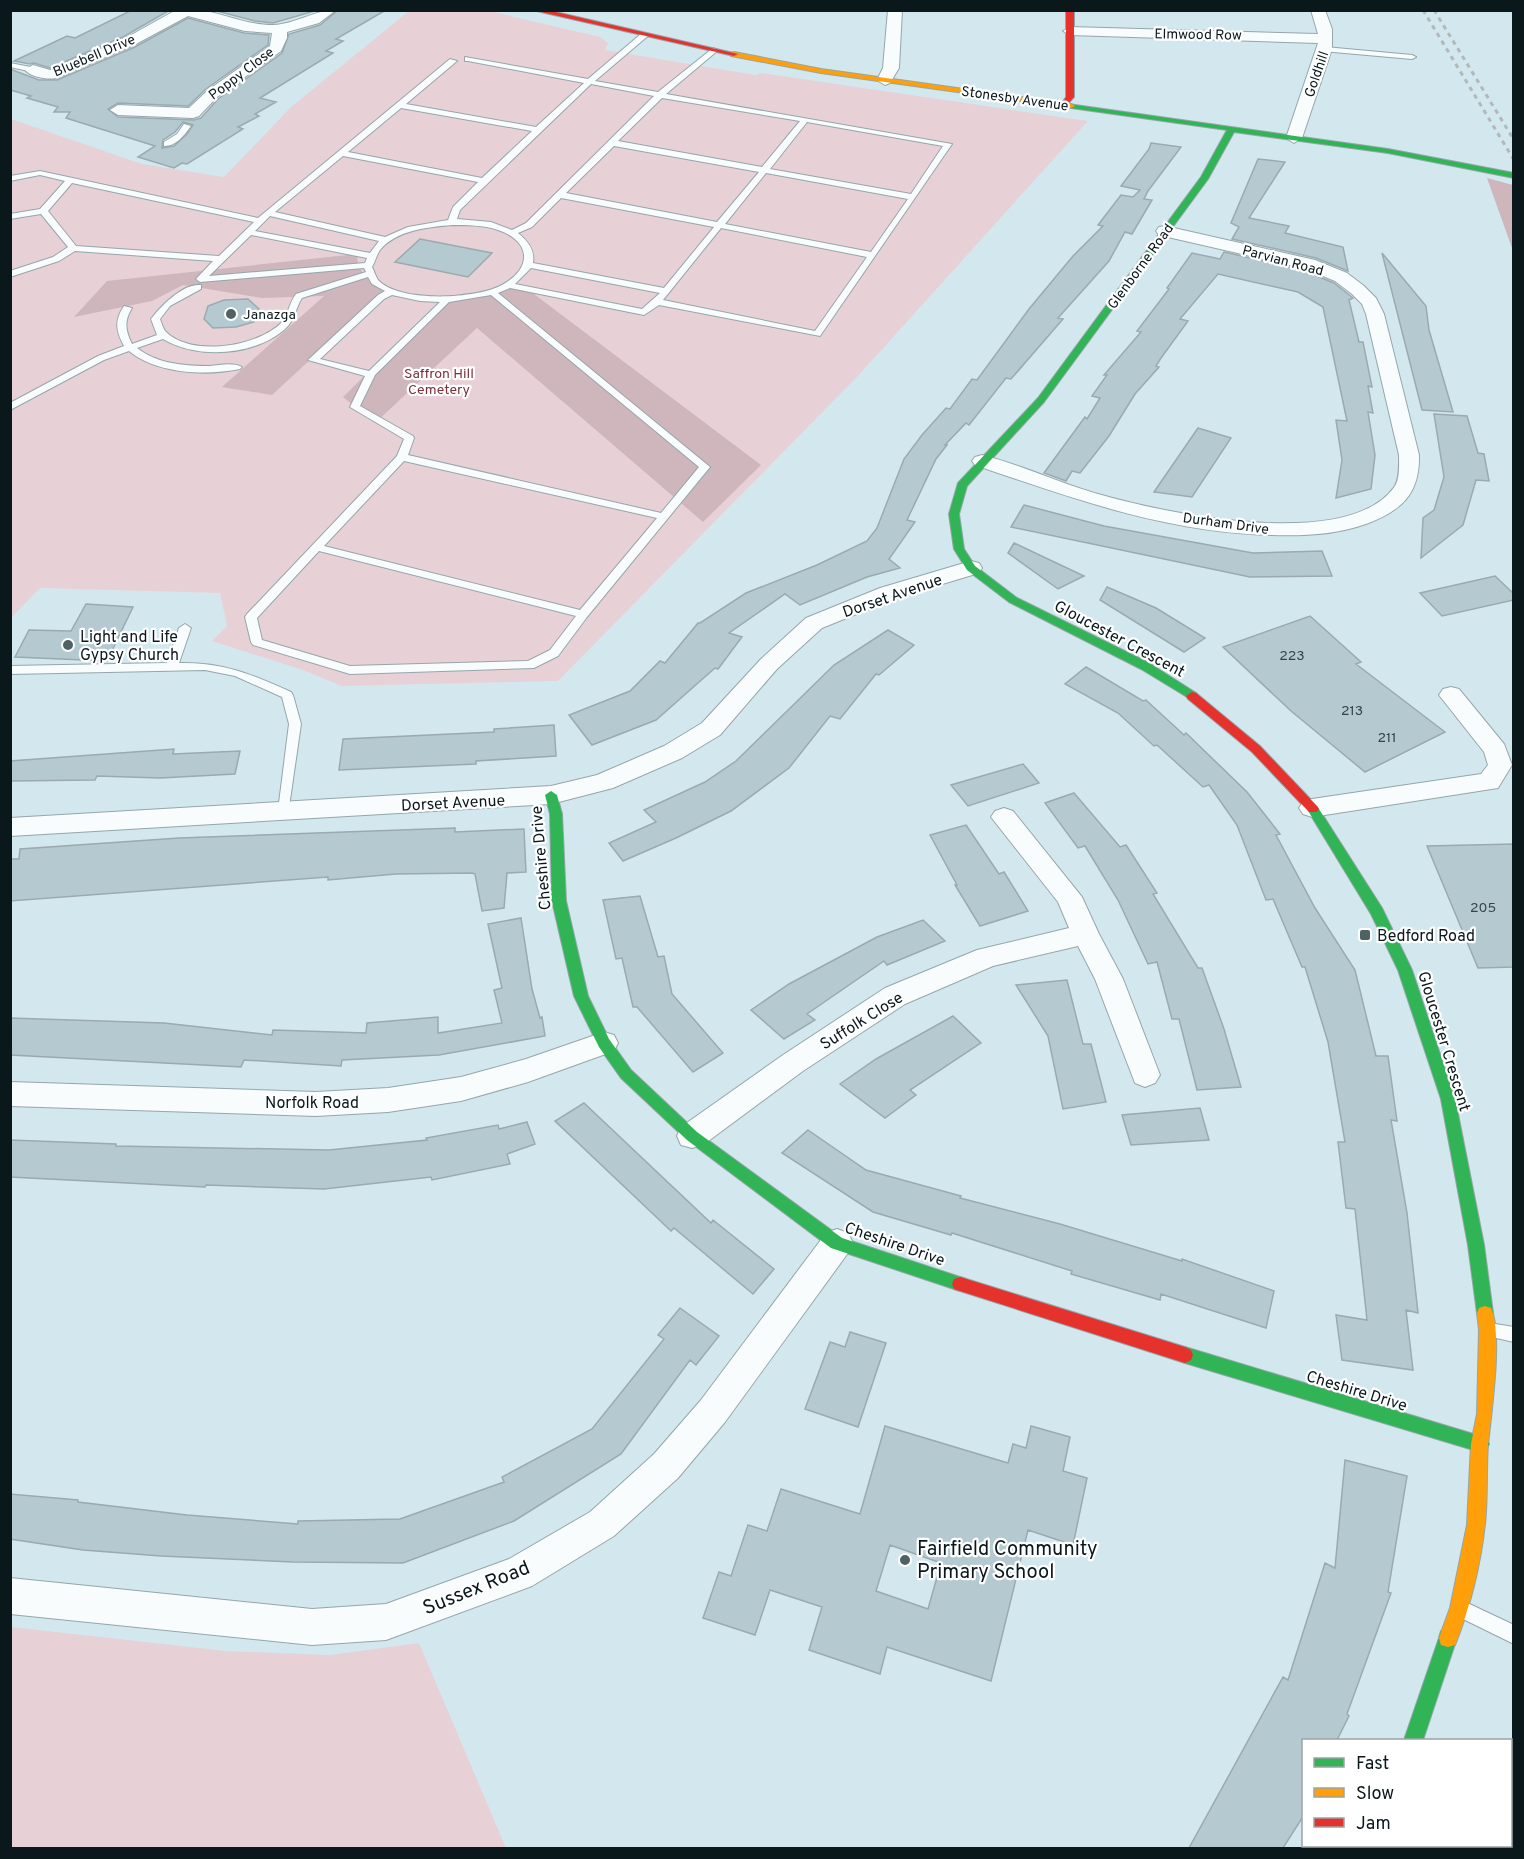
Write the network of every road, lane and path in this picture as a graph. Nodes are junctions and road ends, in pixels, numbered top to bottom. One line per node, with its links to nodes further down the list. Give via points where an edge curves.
1 (329, 10): 7 (street, Bluebell Drive, via 313,21)
2 (535, 10): 9 (street, Stonesby Avenue)
3 (895, 10): 17 (street, via 891,69)
4 (1070, 10): 8 (street)
5 (1318, 10): 10 (street, Goldhill, via 1324,22)
6 (186, 11): 7 (street, Bluebell Drive, via 246,28); 16 (street, Bluebell Drive, via 129,42 51,75)
7 (279, 30): 23 (street, Poppy Close, via 276,48 213,94)
8 (1070, 31): 10 (street, Elmwood Row); 21 (street, via 1070,97)
9 (645, 35): 11 (street, Stonesby Avenue); 18 (lane)
10 (1325, 44): 12 (lane); 27 (street, Goldhill)
11 (713, 50): 17 (street, Stonesby Avenue); 19 (lane)
12 (1412, 57)
13 (468, 59): 14 (lane); 14 (lane, via 467,54 459,53 448,57); 18 (lane)
14 (453, 61): 20 (lane)
15 (10, 65): 16 (lane)
16 (33, 70)
17 (885, 80): 21 (street, Stonesby Avenue)
18 (589, 82): 19 (lane); 26 (lane)
19 (660, 95): 24 (lane); 28 (lane)
20 (400, 105): 26 (lane); 30 (lane)
21 (1065, 105): 25 (street, Stonesby Avenue)
22 (114, 110): 23 (street, Poppy Close)
23 (190, 120): 29 (lane, Poppy Close, via 180,136)
24 (805, 120): 31 (lane); 37 (lane, via 948,144)
25 (1232, 128): 27 (street, Stonesby Avenue); 44 (street, Glenborne Road, via 1205,177)
26 (539, 129): 35 (lane)
27 (1294, 138): 32 (street, Stonesby Avenue, via 1388,151)
28 (613, 143): 31 (lane); 36 (lane)
29 (167, 144)
30 (342, 153): 35 (lane); 39 (lane)
31 (764, 170): 37 (lane); 43 (lane)
32 (1514, 176)
33 (10, 179): 34 (lane, via 40,173)
34 (70, 180): 38 (lane); 41 (lane)
35 (484, 182): 42 (lane, via 456,208)
36 (561, 195): 43 (lane); 46 (lane, via 529,225)
37 (913, 196): 49 (lane)
38 (43, 212): 40 (lane); 48 (lane)
39 (268, 213): 41 (lane); 47 (lane)
40 (10, 217)
41 (260, 221): 45 (lane)
42 (452, 222): 46 (lane, via 485,224); 47 (lane, via 416,228)
43 (718, 225): 49 (lane); 56 (lane)
44 (1165, 231): 66 (street, Glenborne Road); 68 (street, Parvian Road, via 1309,264 1341,277 1358,290 1376,314)
45 (249, 232): 50 (lane); 51 (lane)
46 (512, 233): 52 (lane, via 530,253)
47 (386, 240): 51 (lane)
48 (73, 248): 50 (lane); 53 (lane, via 56,259)
49 (873, 255): 60 (lane, via 817,334)
50 (219, 259): 51 (lane, via 200,279)
51 (370, 265): 57 (lane, via 377,284); 62 (lane, via 299,296 283,327 267,338 222,350 199,350 178,346)
52 (528, 265): 54 (lane); 56 (lane)
53 (10, 274)
54 (508, 285): 58 (lane); 60 (lane, via 644,312)
55 (198, 287): 62 (lane, via 165,304 157,315 156,327)
56 (666, 291): 60 (lane)
57 (390, 292): 59 (lane, via 408,298); 65 (lane, via 313,360)
58 (492, 292): 59 (lane); 71 (lane, via 705,467)
59 (445, 301): 65 (lane)
60 (657, 302)
61 (127, 308): 63 (lane, via 120,327)
62 (162, 336): 63 (lane)
63 (131, 347): 64 (lane, via 147,358 173,366); 67 (lane, via 81,367)
64 (237, 367)
65 (371, 374): 69 (lane, via 355,407 409,438)
66 (1041, 400): 70 (street, Gloucester Crescent)
67 (10, 407)
68 (1404, 428): 70 (street, Durham Drive, via 1408,478 1395,500 1378,513 1355,521 1313,528 1248,529 1128,508)
69 (402, 457): 71 (lane); 72 (lane)
70 (982, 461): 73 (street, Gloucester Crescent, via 962,485 954,514 959,549)
71 (664, 517): 74 (lane)
72 (317, 547): 74 (lane); 74 (lane, via 251,617 257,642 350,670 530,665 554,653)
73 (971, 568): 79 (street, Dorset Avenue, via 888,593 814,623 769,663 711,729 673,752 604,782); 80 (street, Gloucester Crescent, via 1013,600 1145,666 1196,698 1256,749)
74 (583, 614)
75 (185, 628): 76 (lane)
76 (172, 665): 77 (lane); 81 (lane, via 238,673 287,695 295,724)
77 (10, 670)
78 (1451, 695): 80 (street, via 1495,750 1500,765 1489,782)
79 (551, 795): 81 (street, Dorset Avenue); 85 (street, Cheshire Drive, via 556,814 559,901 581,996)
80 (1312, 808): 90 (street, Gloucester Crescent, via 1377,912 1405,970 1427,1032 1448,1099 1476,1245)
81 (284, 811): 83 (street, Dorset Avenue)
82 (1004, 817): 84 (street, via 1069,897)
83 (10, 827)
84 (1085, 934): 86 (street, via 1109,979); 88 (street, Suffolk Close, via 987,957 895,996)
85 (604, 1043): 87 (street, Norfolk Road, via 461,1089 388,1100 316,1104); 88 (street, Cheshire Drive, via 626,1074)
86 (1145, 1075)
87 (10, 1094)
88 (692, 1136): 89 (street, Cheshire Drive)
89 (837, 1243): 92 (street, Cheshire Drive, via 1074,1321); 93 (street, Sussex Road, via 713,1412 666,1466 602,1524 519,1574 386,1622 312,1627)
90 (1487, 1330): 91 (lane); 92 (street, Gloucester Crescent, via 1485,1414)
91 (1514, 1335)
92 (1480, 1444): 94 (street, Gloucester Crescent, via 1476,1525)
93 (10, 1596)
94 (1459, 1608): 95 (lane); 96 (street, Gloucester Crescent)
95 (1514, 1635)
96 (1413, 1739)

